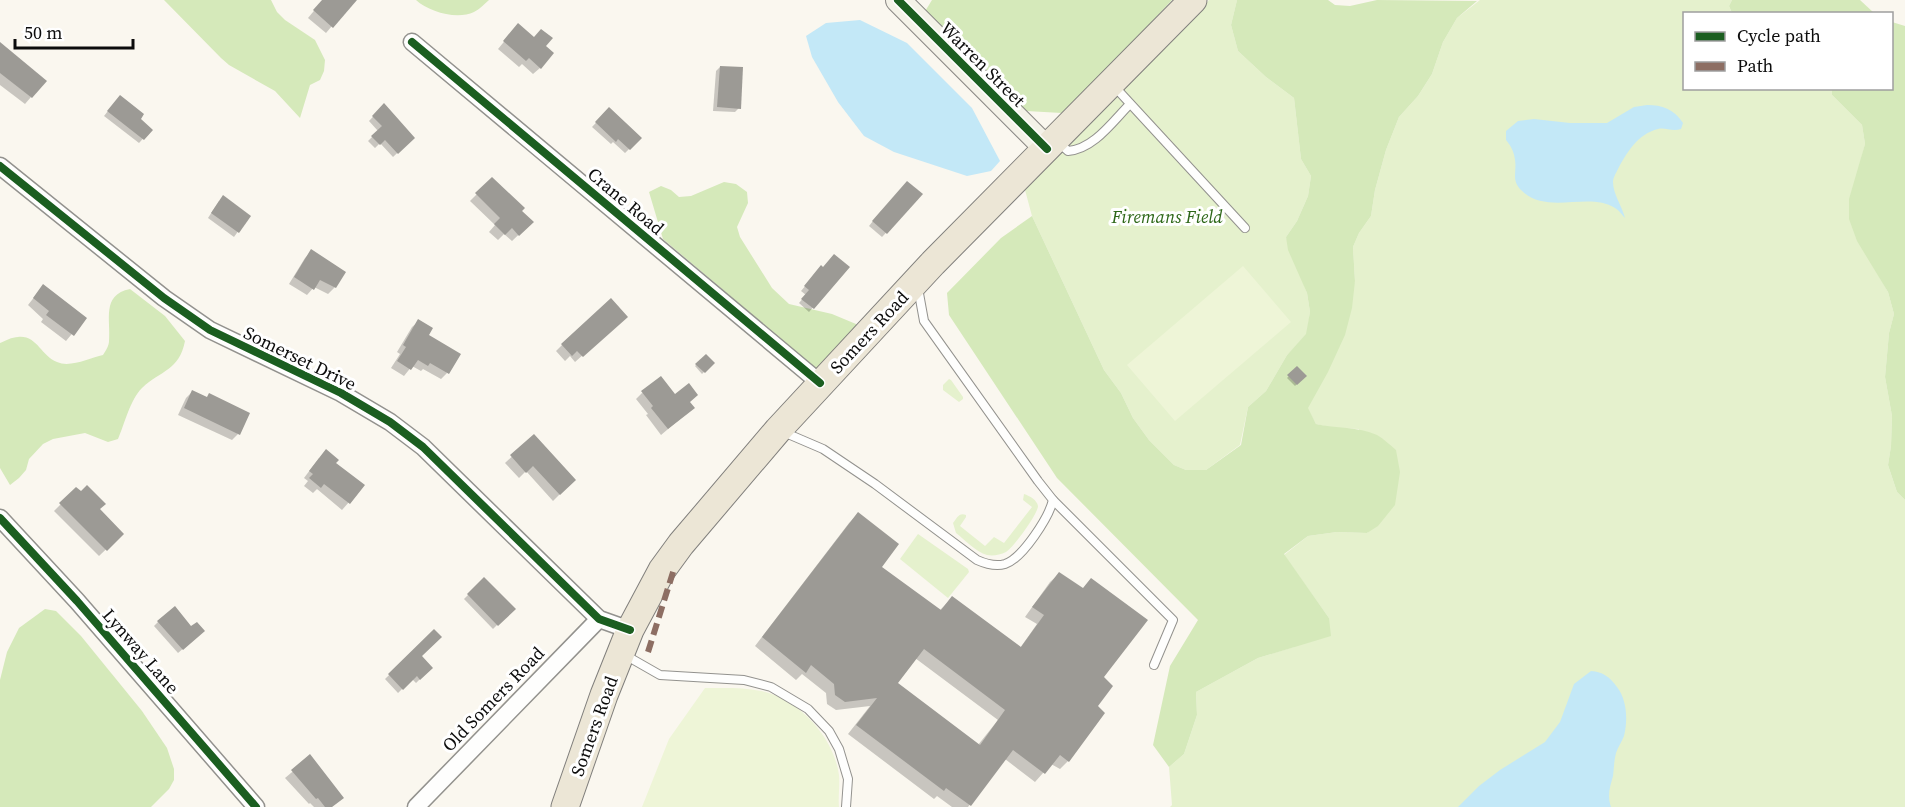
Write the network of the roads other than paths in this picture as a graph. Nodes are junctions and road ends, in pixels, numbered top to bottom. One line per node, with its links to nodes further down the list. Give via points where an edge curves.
1 (898, 0): 6 (street, Warren Street)
2 (1193, 0): 4 (main road, Somers Road)
3 (412, 42): 10 (street, Crane Road)
4 (1112, 83): 5 (lane); 6 (main road, Somers Road)
5 (1130, 104): 6 (lane, via 1080,150 1068,151); 8 (lane)
6 (1051, 145): 9 (main road, Somers Road)
7 (0, 166): 14 (street, Somerset Drive, via 164,298 210,330 341,393 390,422 423,447)
8 (1245, 228)
9 (917, 280): 10 (main road, Somers Road); 12 (lane, via 924,321)
10 (820, 383): 11 (main road, Somers Road)
11 (778, 430): 12 (lane, via 823,449 989,565 1002,565 1019,556 1051,511); 15 (main road, Somers Road, via 662,570)
12 (1053, 500): 16 (lane, via 1173,620)
13 (0, 518): 17 (street, Lynway Lane)
14 (599, 619): 15 (street); 18 (street, Old Somers Road)
15 (626, 642): 19 (main road, Somers Road); 20 (lane, via 660,675 744,680 771,687 808,709 829,731 839,749 848,779)
16 (1154, 665)
17 (256, 807)
18 (416, 807)
19 (565, 807)
20 (846, 807)

